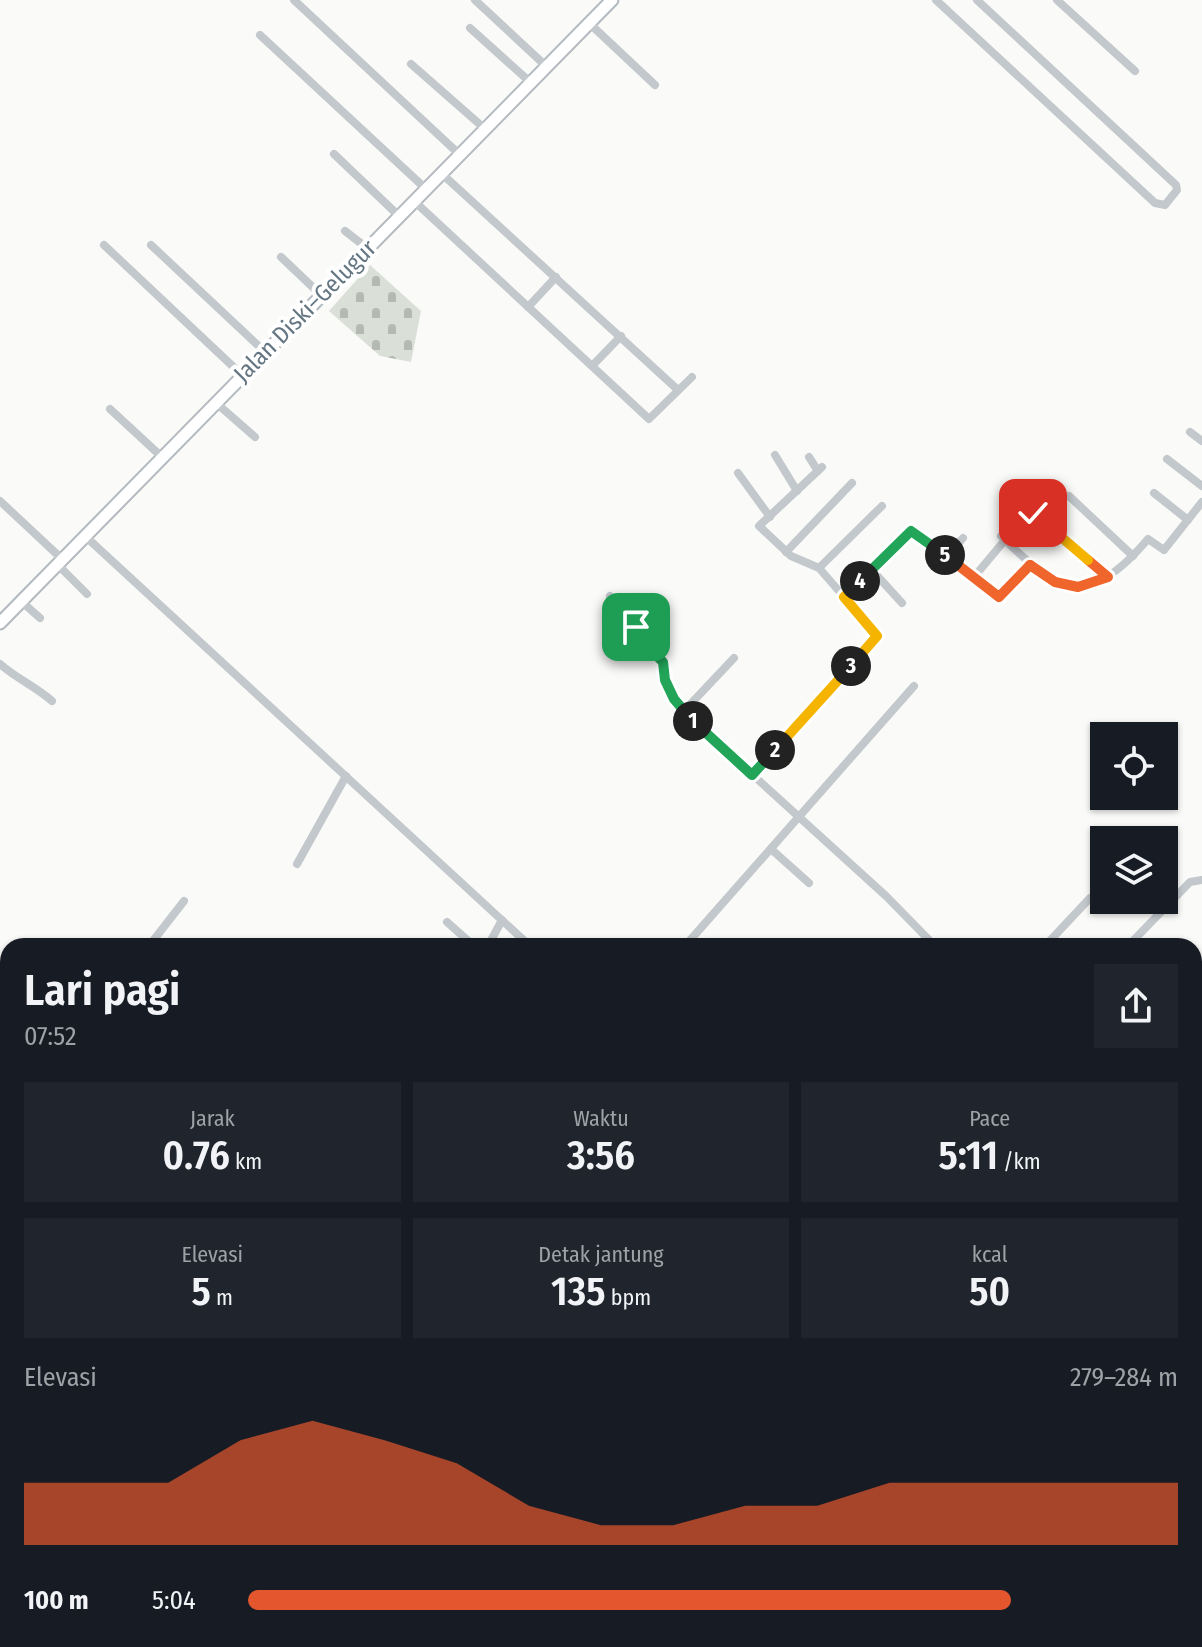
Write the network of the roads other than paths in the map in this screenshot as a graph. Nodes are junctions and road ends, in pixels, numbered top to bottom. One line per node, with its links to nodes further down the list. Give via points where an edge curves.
1 (294, 0): 17 (street)
2 (475, 0): 11 (street)
3 (612, 0): 7 (main road, Jalan Diski–Gelugur)
4 (936, 0): 5 (street, via 1155,203 1165,205 1176,185)
5 (977, 0)
6 (1057, 0): 12 (street)
7 (589, 23): 11 (main road, Jalan Diski–Gelugur); 14 (street)
8 (470, 28): 13 (street)
9 (260, 35): 19 (street)
10 (411, 64): 15 (street)
11 (547, 67): 13 (main road, Jalan Diski–Gelugur)
12 (1135, 71)
13 (530, 82): 15 (main road, Jalan Diski–Gelugur)
14 (655, 85)
15 (484, 128): 17 (main road, Jalan Diski–Gelugur)
16 (334, 154): 21 (street)
17 (459, 154): 18 (main road, Jalan Diski–Gelugur)
18 (441, 173): 19 (main road, Jalan Diski–Gelugur); 27 (street)
19 (426, 189): 20 (main road, Jalan Diski–Gelugur)
20 (414, 201): 21 (main road, Jalan Diski–Gelugur); 29 (street)
21 (399, 216): 25 (main road, Jalan Diski–Gelugur)
22 (345, 231): 25 (street)
23 (104, 245): 33 (street)
24 (151, 245): 31 (street)
25 (367, 248): 28 (main road, Jalan Diski–Gelugur)
26 (281, 257): 28 (street)
27 (556, 277): 29 (street); 30 (street)
28 (321, 295): 31 (main road, Jalan Diski–Gelugur)
29 (528, 307): 32 (street)
30 (621, 336): 32 (street); 35 (street)
31 (265, 352): 33 (main road, Jalan Diski–Gelugur)
32 (592, 366): 35 (street, via 649,419)
33 (242, 375): 36 (main road, Jalan Diski–Gelugur)
34 (692, 377): 35 (street)
35 (678, 390)
36 (215, 402): 39 (street); 43 (main road, Jalan Diski–Gelugur)
37 (110, 409): 43 (street)
38 (1190, 432): 40 (street)
39 (255, 437)
40 (1202, 441)
41 (775, 455): 48 (street)
42 (809, 457): 48 (street, via 820,469)
43 (163, 458): 57 (main road, Jalan Diski–Gelugur)
44 (1167, 459): 47 (street)
45 (738, 473): 55 (street)
46 (852, 483): 59 (street)
47 (1202, 486)
48 (797, 491): 55 (street)
49 (1154, 493): 56 (street)
50 (1069, 496): 60 (street)
51 (0, 501): 62 (street)
52 (1202, 502): 56 (street)
53 (882, 506): 64 (street)
54 (1033, 513): 67 (street)
55 (770, 517): 59 (street, via 759,526)
56 (1188, 520): 60 (street, via 1164,550 1148,539)
57 (85, 536): 62 (main road, Jalan Diski–Gelugur); 81 (street)
58 (963, 538): 61 (street)
59 (786, 552): 64 (street)
60 (1133, 556): 67 (street)
61 (947, 557): 65 (street, via 911,531); 66 (street)
62 (60, 562): 68 (street); 71 (main road, Jalan Diski–Gelugur)
63 (1032, 563): 66 (street, via 999,597); 66 (street, via 1003,538); 67 (street, via 1055,582 1078,587)
64 (819, 568): 70 (street)
65 (871, 569): 70 (street); 72 (street)
66 (974, 577)
67 (1108, 577)
68 (87, 594)
69 (610, 596): 79 (street, via 634,621 641,641 663,662 667,688)
70 (844, 597): 80 (street, via 876,638)
71 (22, 602): 73 (street); 74 (main road, Jalan Diski–Gelugur)
72 (902, 603)
73 (40, 618)
74 (0, 623)
75 (734, 658): 79 (street)
76 (0, 664): 78 (street)
77 (914, 686): 82 (street)
78 (52, 701)
79 (684, 711): 80 (street)
80 (752, 775): 82 (street)
81 (346, 776): 84 (street); 89 (street)
82 (801, 816): 83 (street); 96 (street)
83 (771, 849): 86 (street); 95 (street)
84 (297, 864)
85 (1202, 880): 98 (street, via 1190,882)
86 (809, 883)
87 (1090, 898): 97 (street)
88 (184, 901): 91 (street)
89 (502, 920): 93 (street); 94 (street)
90 (447, 922): 92 (street)
91 (155, 938)
92 (465, 938)
93 (492, 938)
94 (521, 938)
95 (692, 938)
96 (927, 938)
97 (1052, 938)
98 (1136, 938)

